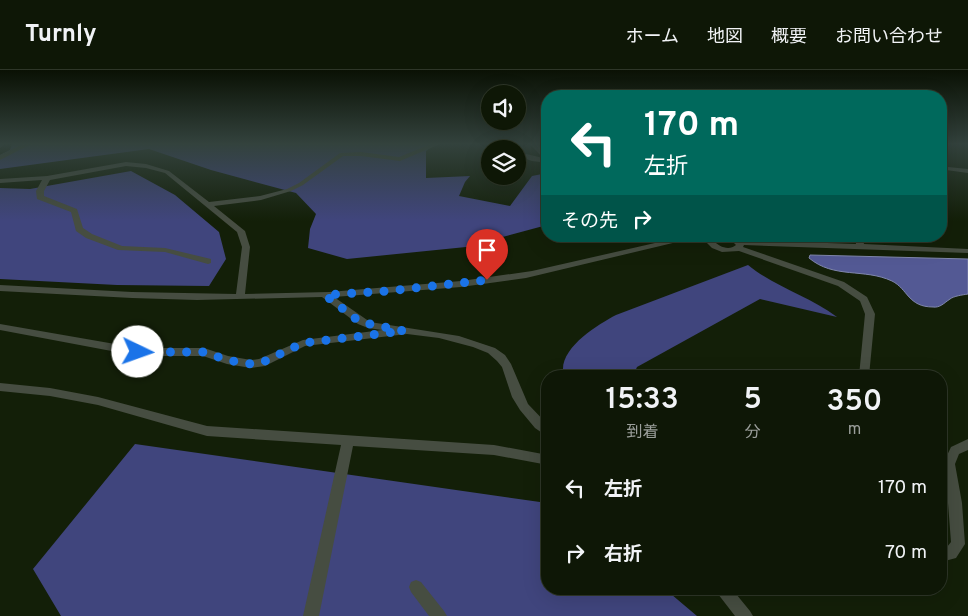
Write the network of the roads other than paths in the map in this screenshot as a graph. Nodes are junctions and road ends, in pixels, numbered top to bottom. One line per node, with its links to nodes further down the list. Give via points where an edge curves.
1 (95, 169): 6 (street)
2 (158, 169): 8 (street, via 167,172)
3 (321, 169): 8 (street, via 289,190 261,198)
4 (953, 169): 5 (street)
5 (968, 171)
6 (47, 178): 7 (street); 16 (street, via 40,197 74,211 79,229 89,236 121,248 165,250)
7 (0, 181)
8 (208, 204): 19 (street, via 241,231 244,238 246,247)
9 (668, 242): 18 (street, via 527,275)
10 (711, 242): 13 (street, via 722,250 732,250)
11 (736, 242): 13 (street)
12 (860, 242): 14 (street)
13 (739, 245): 14 (street); 22 (street, via 841,284 864,299 870,314)
14 (861, 247): 15 (street)
15 (968, 251)
16 (208, 261)
17 (0, 288): 19 (street)
18 (325, 295): 19 (street); 21 (street, via 360,322)
19 (240, 297)
20 (0, 327): 21 (street, via 138,352 204,352 251,364 261,363 303,343)
21 (404, 331): 24 (street, via 470,341 496,352 508,368 518,398)
22 (865, 370)
23 (0, 387): 25 (street, via 98,400 207,431)
24 (541, 426)
25 (348, 440): 27 (street, via 494,450); 31 (street)
26 (968, 444): 28 (street, via 954,451 949,464 958,544)
27 (541, 459)
28 (947, 554)
29 (416, 587): 32 (street)
30 (728, 595): 33 (street)
31 (311, 616)
32 (439, 616)
33 (745, 616)

